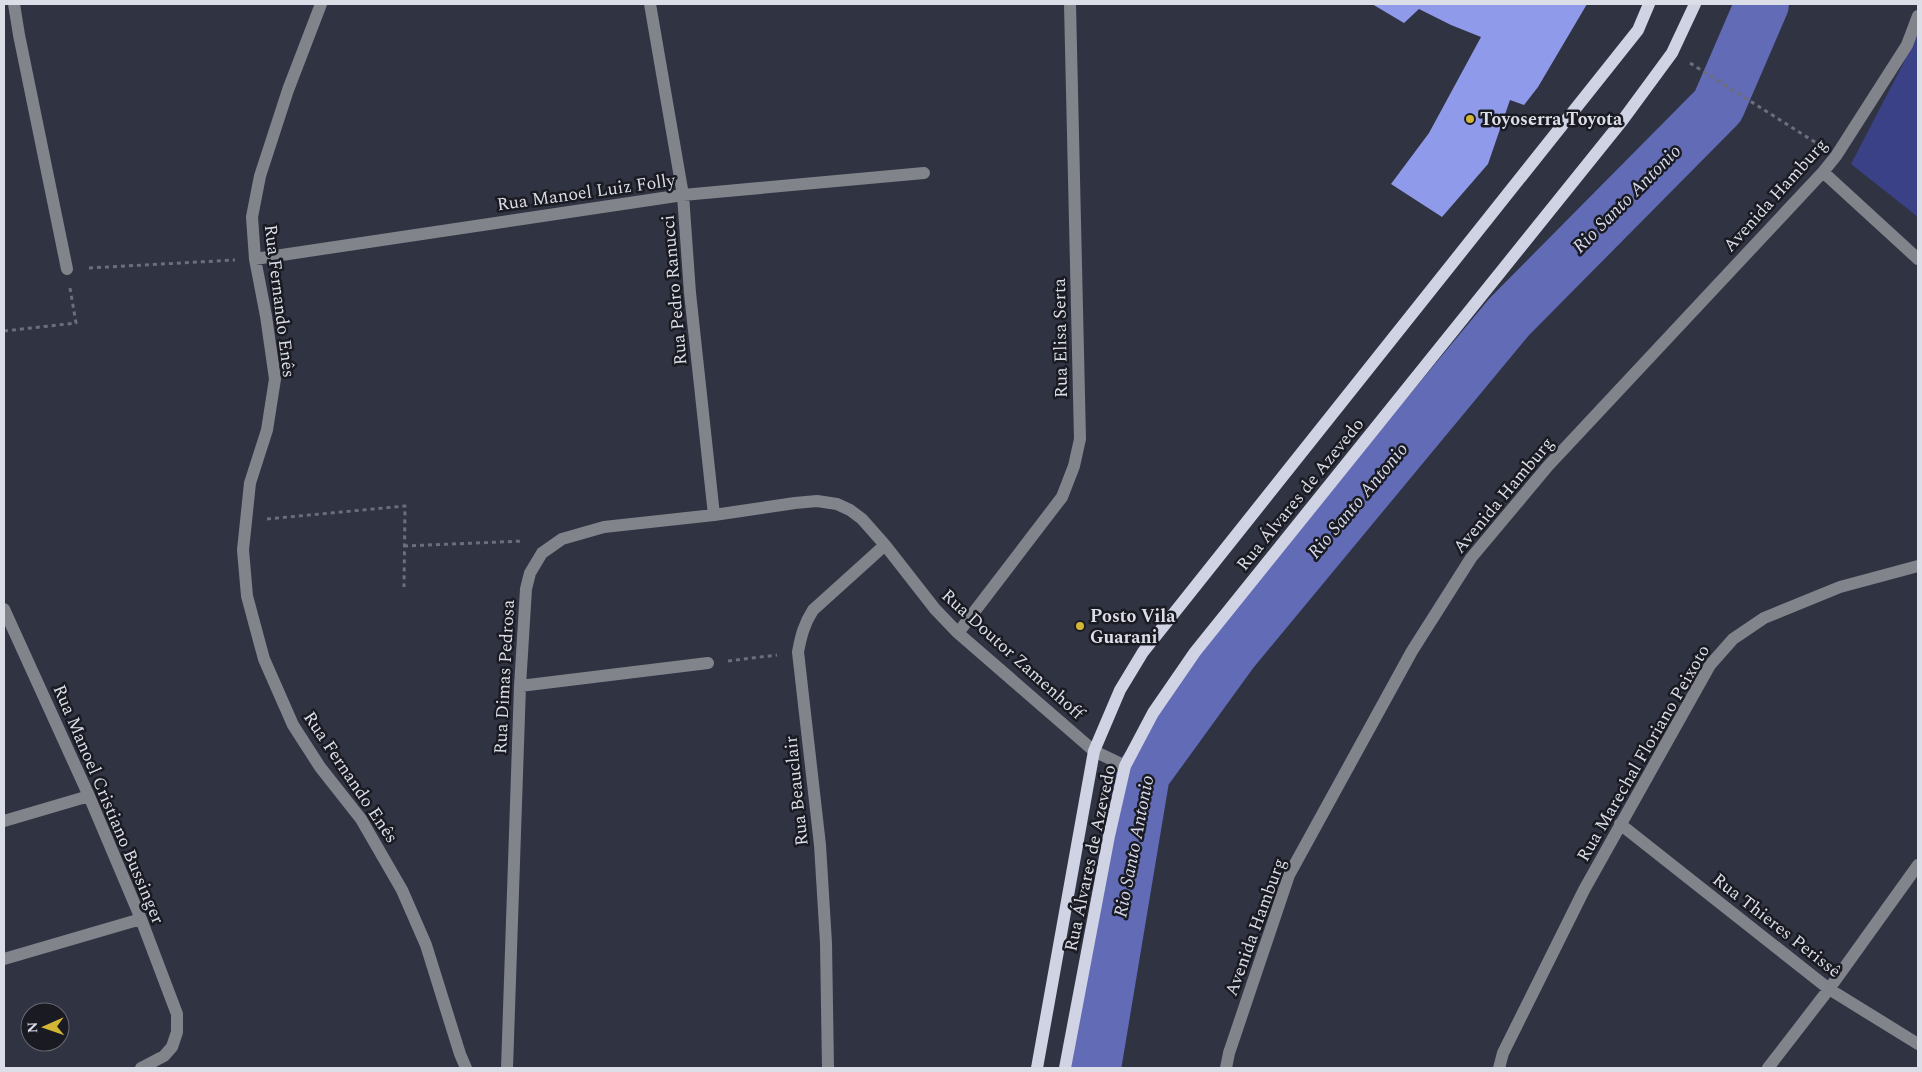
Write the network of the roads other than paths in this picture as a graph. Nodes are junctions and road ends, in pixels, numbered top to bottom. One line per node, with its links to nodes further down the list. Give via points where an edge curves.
1 (14, 4): 13 (street)
2 (321, 4): 11 (street, Rua Fernando Enês, via 260,176 252,217)
3 (650, 4): 10 (street, Rua Pedro Ranucci)
4 (1070, 4): 19 (street, Rua Elisa Serta, via 1080,439 1062,497)
5 (1649, 4): 22 (main road, Rua Álvares de Azevedo, via 1638,30 1143,652 1120,690)
6 (1695, 4): 23 (main road, Rua Álvares de Azevedo, via 1672,52 1622,122 1195,652 1154,712)
7 (1918, 16): 8 (street, Avenida Hamburg, via 1906,45)
8 (1823, 172): 12 (street); 38 (street, Avenida Hamburg, via 1548,466 1471,558 1412,651 1289,876)
9 (924, 173): 10 (street, Rua Manoel Luiz Folly)
10 (683, 196): 11 (street, Rua Manoel Luiz Folly); 15 (street, Rua Pedro Ranucci)
11 (255, 258): 33 (street, Rua Fernando Enês, via 275,379 267,430 250,483 243,550 247,596 264,659 293,725 320,767 361,819 402,890 426,945)
12 (1918, 259)
13 (67, 269)
14 (795, 503): 15 (street, Rua Dimas Pedrosa); 16 (street, Rua Doutor Zamenhoff, via 817,501 850,510)
15 (714, 515): 21 (street, Rua Dimas Pedrosa, via 604,527 562,539 542,553 530,573 526,590)
16 (885, 546): 19 (street, Rua Doutor Zamenhoff, via 935,610); 35 (street, Rua Beauclair, via 812,610 805,621 798,652 820,845 826,942)
17 (1918, 566): 26 (street, Rua Marechal Floriano Peixoto, via 1840,587 1764,618 1733,639 1710,665)
18 (6, 617): 24 (street, Rua Manoel Cristiano Bussinger)
19 (958, 633): 22 (street, Rua Doutor Zamenhoff)
20 (708, 663): 21 (street)
21 (520, 686): 34 (street, Rua Dimas Pedrosa)
22 (1094, 751): 23 (street, Rua Doutor Zamenhoff); 36 (main road, Rua Álvares de Azevedo)
23 (1126, 766): 37 (main road, Rua Álvares de Azevedo, via 1109,836)
24 (89, 796): 25 (street); 28 (street, Rua Manoel Cristiano Bussinger)
25 (4, 820)
26 (1620, 824): 30 (street, Rua Thieres Perissê); 39 (street, Rua Marechal Floriano Peixoto, via 1503,1053)
27 (1918, 865): 30 (street)
28 (140, 919): 29 (street); 32 (street, Rua Manoel Cristiano Bussinger, via 177,1014 177,1032 172,1047 164,1056)
29 (4, 959)
30 (1830, 988): 31 (street, Rua Thieres Perissê); 40 (street)
31 (1918, 1044)
32 (141, 1068)
33 (466, 1068)
34 (507, 1068)
35 (828, 1068)
36 (1038, 1068)
37 (1065, 1068)
38 (1226, 1068)
39 (1499, 1068)
40 (1768, 1068)

